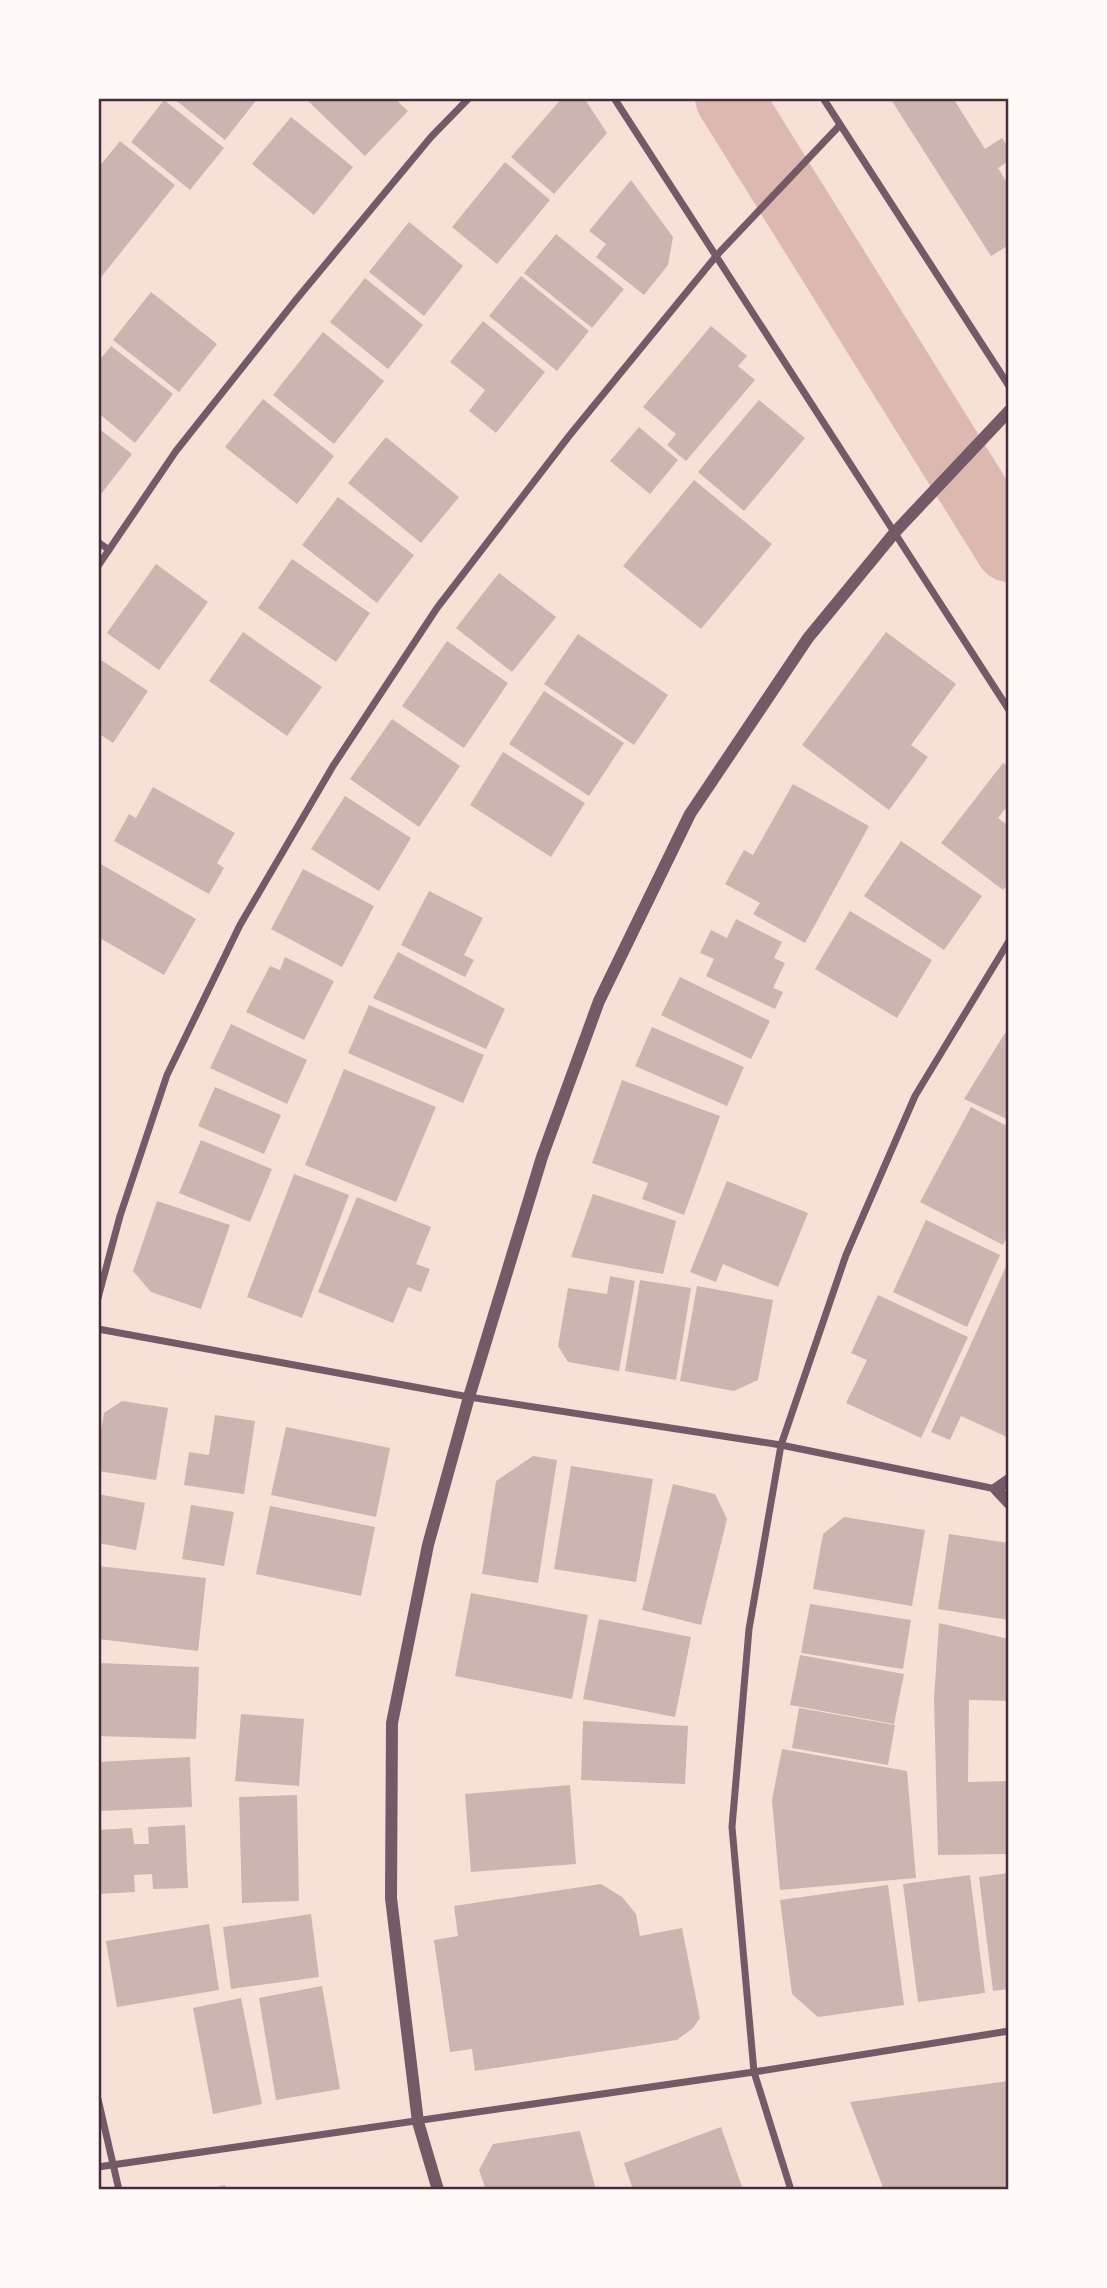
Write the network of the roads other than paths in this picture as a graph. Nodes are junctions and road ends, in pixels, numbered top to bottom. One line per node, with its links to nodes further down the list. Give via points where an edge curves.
1 (469, 98): 10 (street, via 431,137 287,312 176,452)
2 (614, 98): 5 (street)
3 (824, 98): 4 (street)
4 (840, 125): 5 (street); 6 (street)
5 (718, 255): 8 (street); 14 (street, via 569,436 437,608 333,766 240,926 167,1075)
6 (1009, 386)
7 (1009, 411): 8 (street)
8 (896, 531): 12 (street); 16 (street, via 808,638 690,814 599,1001 542,1157)
9 (98, 542): 10 (street)
10 (109, 550): 11 (street)
11 (98, 566)
12 (1009, 710)
13 (1009, 941): 17 (street, via 915,1096 846,1255)
14 (98, 1298)
15 (98, 1329): 16 (street)
16 (468, 1397): 17 (street); 24 (street, via 428,1545 392,1723 391,1898)
17 (781, 1445): 19 (street); 22 (street, via 749,1629 732,1827)
18 (1009, 1480): 19 (street)
19 (996, 1489): 20 (street)
20 (1009, 1503)
21 (1009, 2031): 22 (street)
22 (754, 2072): 24 (street); 29 (street)
23 (98, 2099): 25 (street)
24 (418, 2122): 25 (street); 28 (street)
25 (112, 2165): 26 (street); 27 (street)
26 (98, 2167)
27 (119, 2190)
28 (438, 2190)
29 (791, 2190)

